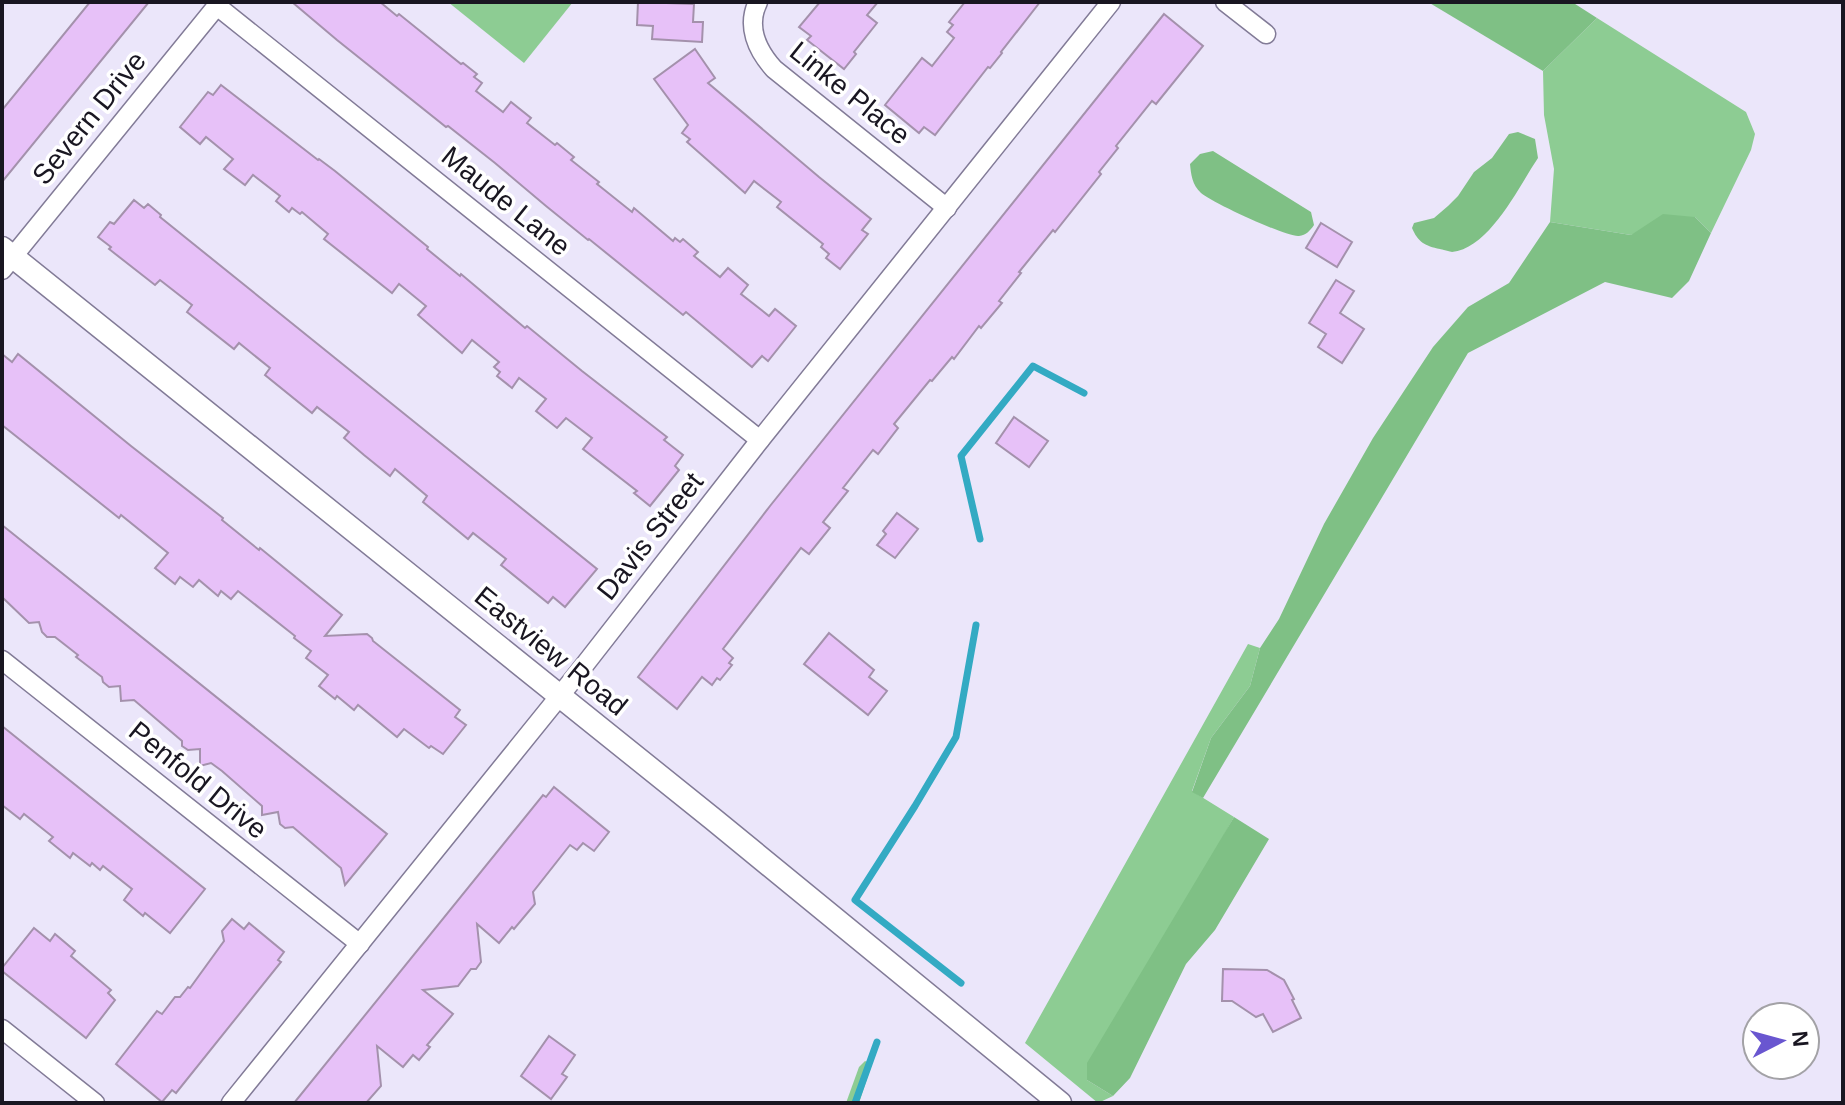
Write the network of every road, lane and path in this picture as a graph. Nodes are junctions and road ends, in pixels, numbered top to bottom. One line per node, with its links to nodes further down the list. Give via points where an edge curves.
1 (758, 2): 6 (street, Linke Place, via 752,20 764,59)
2 (1111, 2): 6 (street, Davis Street)
3 (1225, 2): 5 (street)
4 (218, 4): 7 (street, Severn Drive); 8 (street, Maude Lane)
5 (1266, 34)
6 (947, 208): 8 (street, Davis Street)
7 (6, 258): 10 (street, Eastview Road)
8 (760, 440): 10 (street, Davis Street)
9 (2, 660): 11 (street, Penfold Drive)
10 (559, 697): 11 (street, Davis Street); 15 (street, Eastview Road)
11 (360, 944): 14 (street, Davis Street)
12 (2, 1029): 13 (street)
13 (95, 1103)
14 (231, 1103)
15 (1060, 1103)

